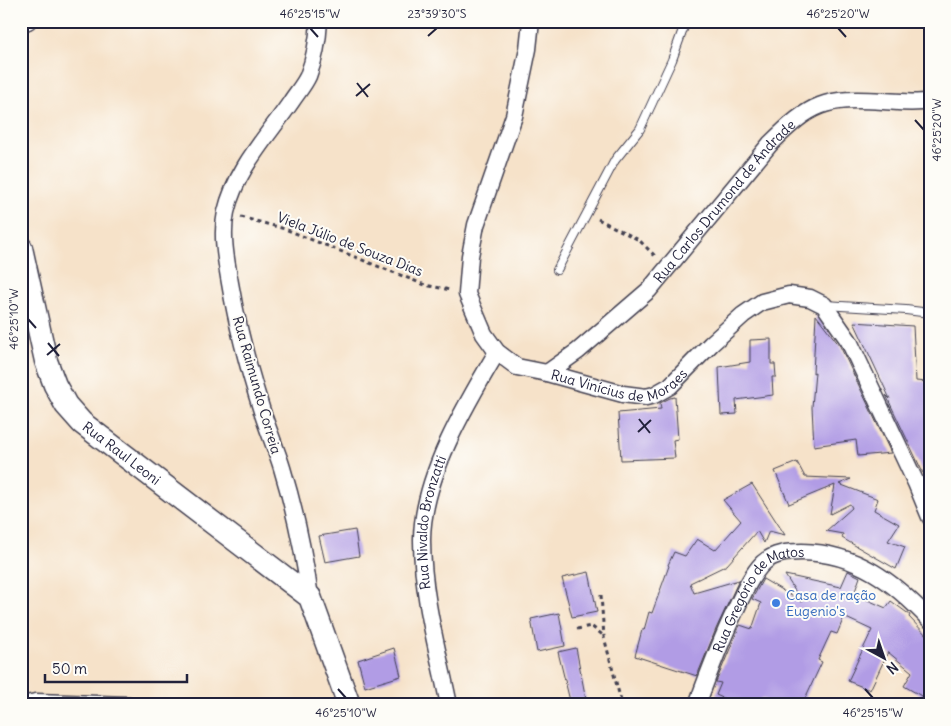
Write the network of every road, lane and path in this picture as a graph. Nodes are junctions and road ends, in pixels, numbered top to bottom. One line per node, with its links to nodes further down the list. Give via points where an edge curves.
1 (28, 21): 5 (street)
2 (319, 21): 7 (street, Rua Raimundo Correia, via 318,42 307,78 241,173)
3 (531, 21): 12 (street, Rua Vinícius de Moraes, via 514,116 476,225)
4 (686, 21): 8 (lane, via 640,129 615,160)
5 (21, 23)
6 (930, 101): 10 (street, Rua Carlos Drumond de Andrade, via 919,104 832,101 814,107 791,123 770,144)
7 (226, 212): 12 (path, Viela Júlio de Souza Dias, via 285,229 425,285); 19 (street, Rua Raimundo Correia, via 225,255 236,317 295,514)
8 (587, 213): 10 (path, via 639,240); 11 (lane)
9 (21, 248): 19 (street, Rua Raul Leoni, via 46,361 66,405 82,423)
10 (667, 269): 16 (street, Rua Carlos Drumond de Andrade, via 622,314)
11 (557, 270)
12 (467, 294): 15 (street, Rua Vinícius de Moraes, via 484,334)
13 (824, 305): 14 (lane); 16 (street, Rua Vinícius de Moraes, via 810,298 792,295 762,302 711,344 670,386 646,397 623,394); 17 (street, via 849,341)
14 (930, 313)
15 (497, 352): 16 (street, Rua Vinícius de Moraes, via 517,366); 26 (street, Rua Nivaldo Bronzatti, via 470,397 440,462 428,498 423,530 425,588)
16 (547, 373)
17 (930, 517)
18 (601, 595): 22 (path)
19 (310, 597): 25 (street, Rua Raimundo Correia)
20 (930, 620): 28 (street, Rua Gregório de Matos, via 907,596 850,560 815,552 775,555 764,562 748,584 720,643)
21 (577, 629): 22 (path, via 591,626)
22 (604, 637): 27 (path)
23 (21, 705): 24 (street, via 36,702)
24 (129, 705)
25 (349, 705)
26 (449, 705)
27 (622, 705)
28 (697, 705)

